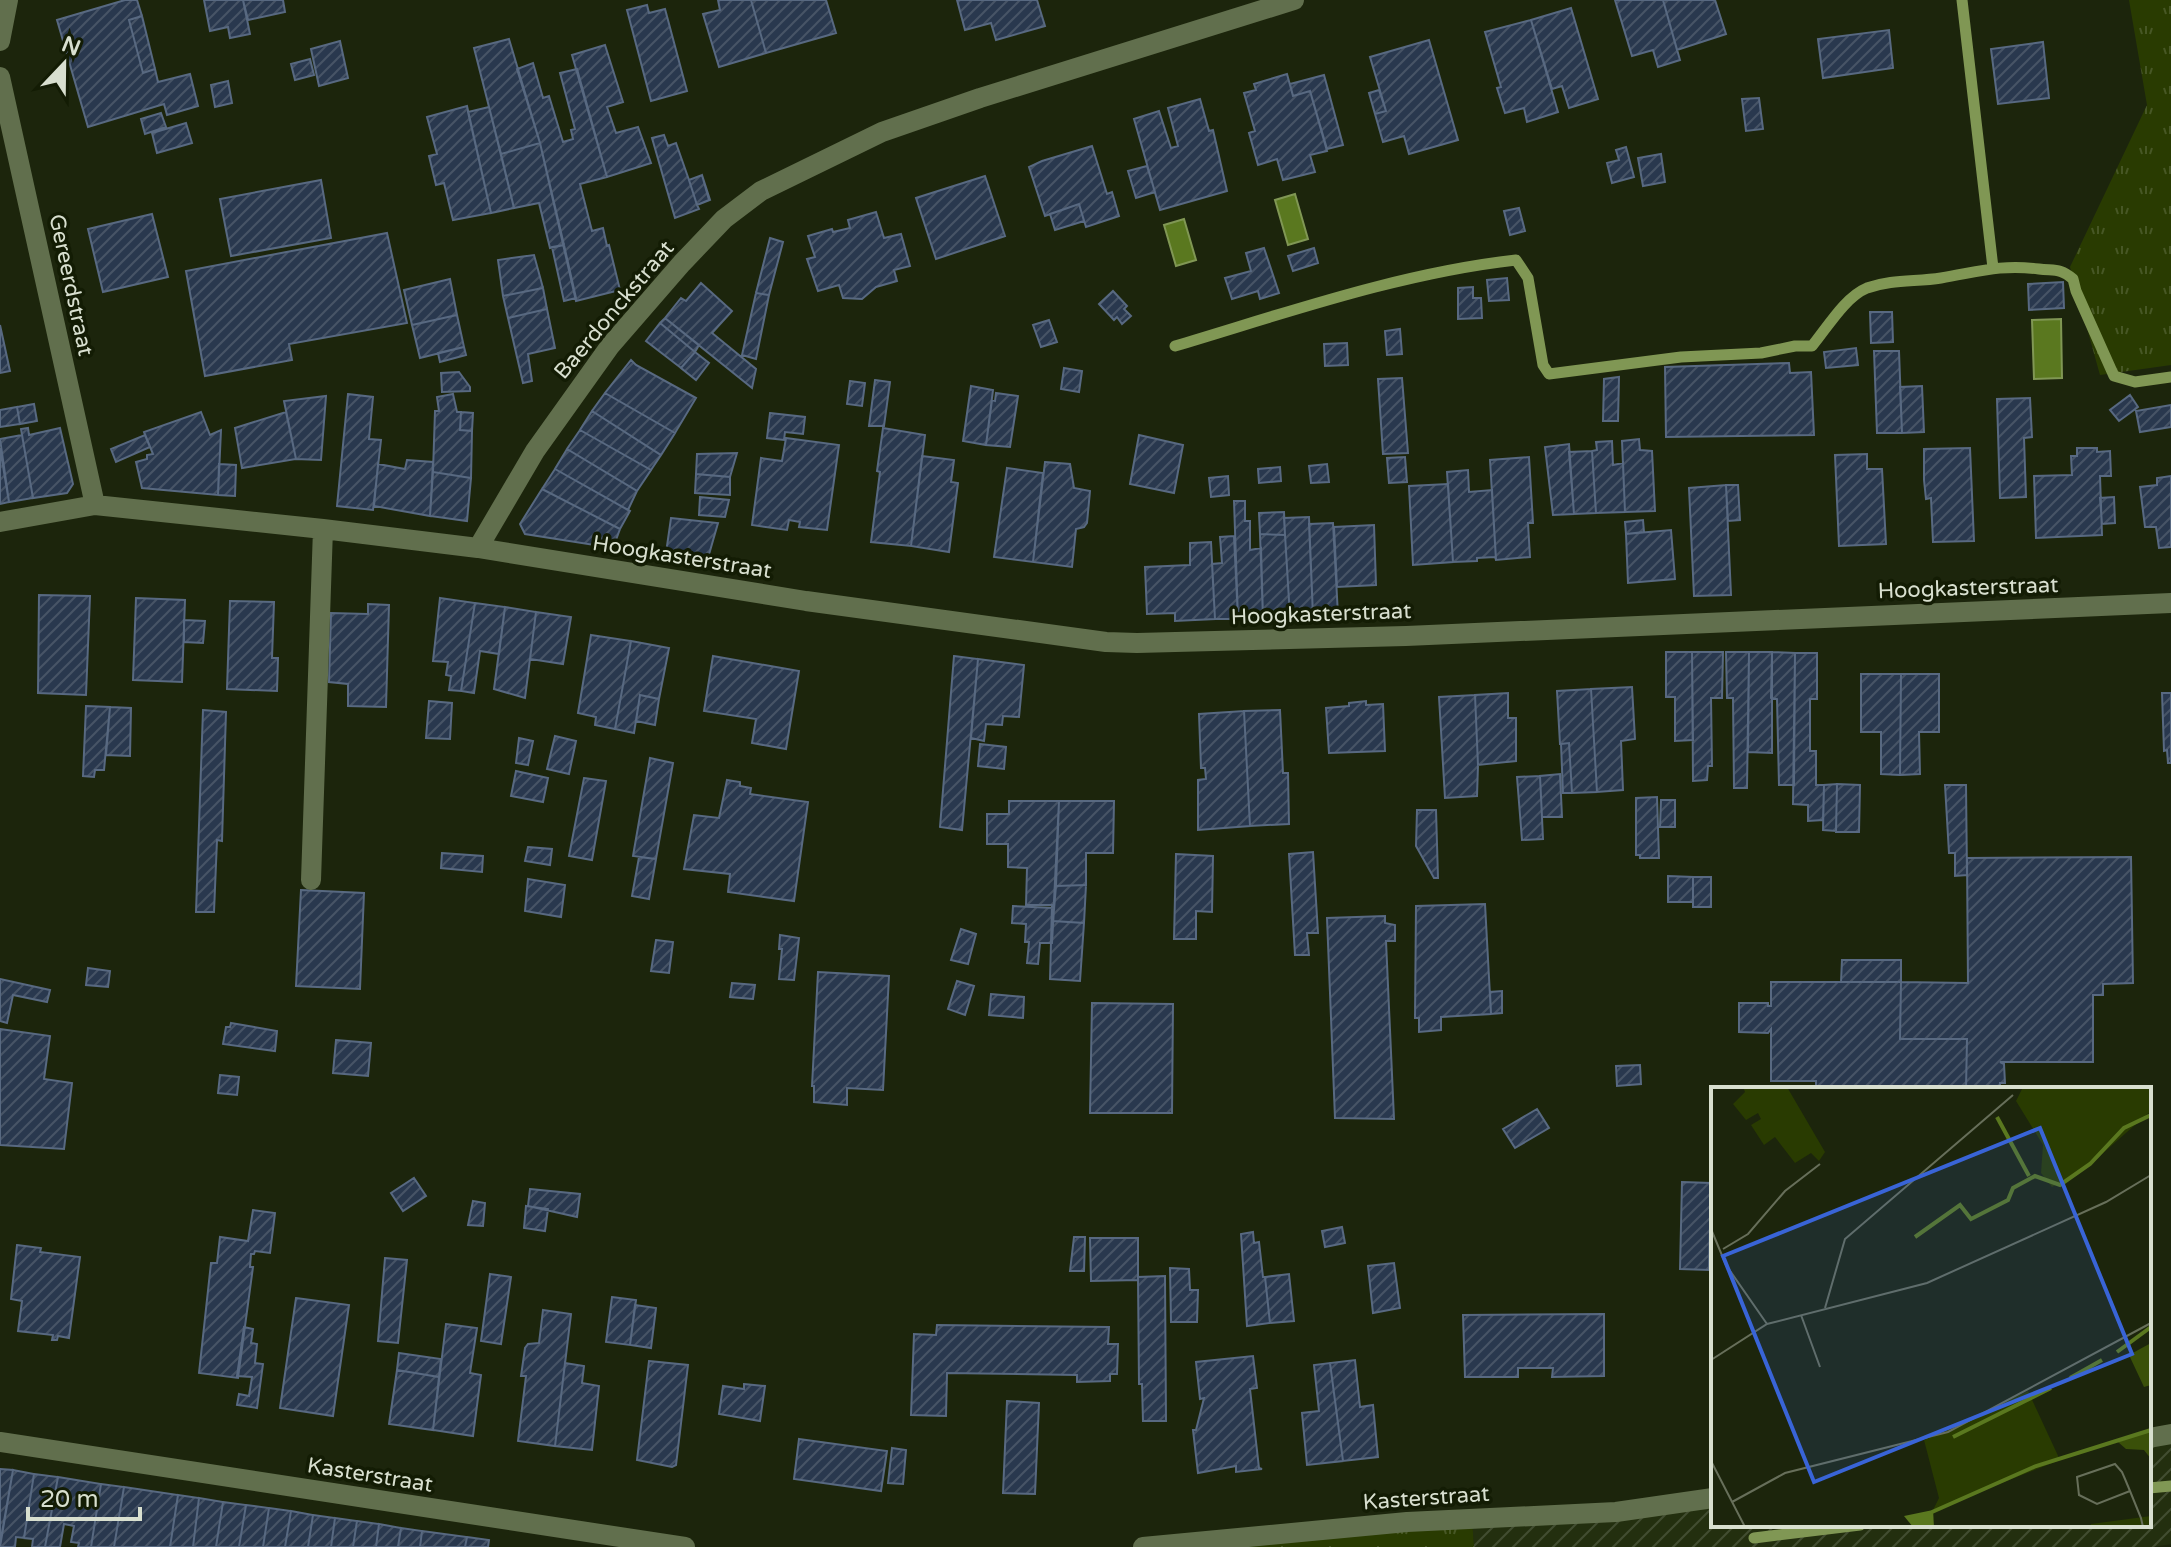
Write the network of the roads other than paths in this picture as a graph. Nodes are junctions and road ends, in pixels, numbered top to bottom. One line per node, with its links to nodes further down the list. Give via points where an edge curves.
1 (8, 0): 3 (street)
2 (1294, 0): 8 (street, Baerdonckstraat, via 882,132 761,191 724,219 610,346 535,451)
3 (0, 41)
4 (0, 77): 5 (street, Gereerdstraat)
5 (95, 505): 6 (street); 7 (street)
6 (0, 522)
7 (323, 529): 8 (street); 10 (street)
8 (478, 548): 9 (street, Hoogkasterstraat, via 1106,642 1438,635)
9 (2171, 603)
10 (311, 880)
11 (2171, 1434): 12 (street)
12 (2151, 1438)
13 (0, 1442): 15 (street, Kasterstraat)
14 (1711, 1498): 16 (street, Kasterstraat, via 1616,1512 1407,1522)
15 (685, 1547)
16 (1143, 1547)

